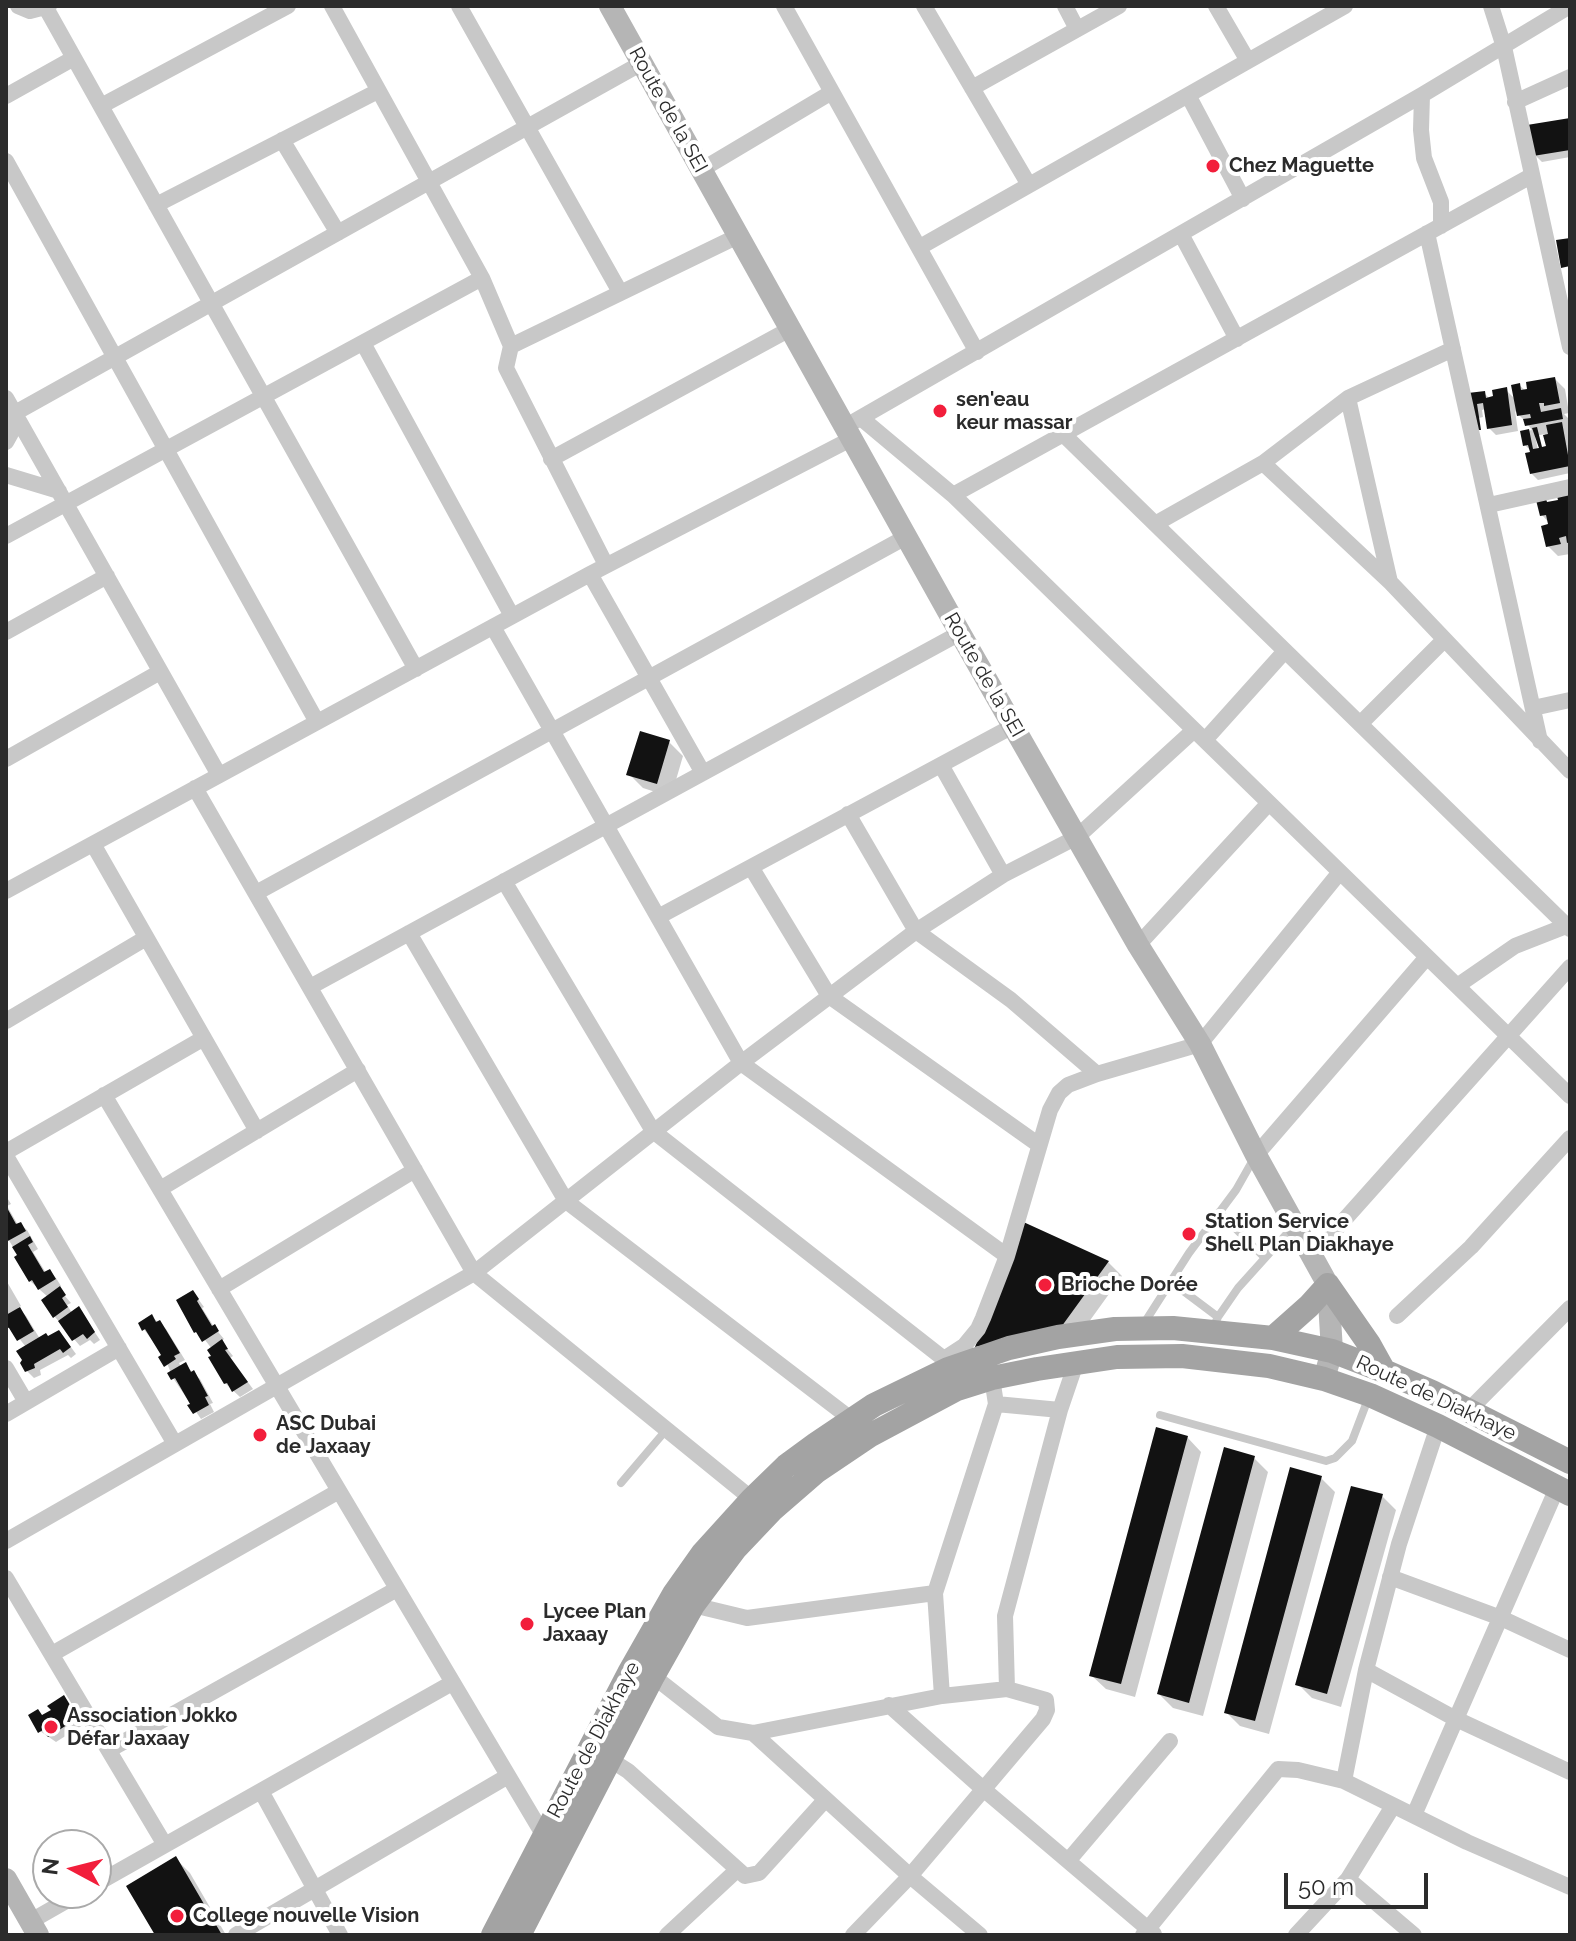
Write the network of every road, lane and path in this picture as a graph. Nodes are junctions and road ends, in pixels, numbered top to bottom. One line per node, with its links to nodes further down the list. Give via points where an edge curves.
1 (18, 6): 14 (street, via 30,11)
2 (288, 6): 28 (street)
3 (332, 6): 22 (street)
4 (459, 6): 29 (street)
5 (610, 6): 19 (street, Route de la SEI)
6 (784, 6): 23 (street)
7 (924, 6): 21 (street)
8 (1065, 6): 15 (street)
9 (1119, 6): 15 (street)
10 (1216, 6): 18 (street)
11 (1345, 6): 18 (street)
12 (1491, 6): 16 (street)
13 (1570, 6): 16 (street)
14 (47, 7): 17 (street)
15 (1077, 29): 21 (street)
16 (1504, 47): 25 (street); 27 (street)
17 (74, 58): 26 (street); 28 (street)
18 (1248, 61): 24 (street)
19 (642, 63): 29 (street); 32 (street, Route de la SEI)
20 (1570, 77): 27 (street)
21 (972, 88): 35 (street)
22 (378, 91): 30 (street); 34 (street)
23 (832, 92): 32 (street); 42 (street)
24 (1188, 95): 35 (street); 36 (street)
25 (1422, 95): 36 (street); 38 (street, via 1424,158 1441,202)
26 (6, 96)
27 (1515, 102): 33 (street)
28 (101, 106): 37 (street)
29 (527, 128): 34 (street); 44 (street)
30 (282, 140): 37 (street); 39 (street)
31 (6, 161): 53 (street)
32 (701, 170): 41 (street, Route de la SEI)
33 (1531, 176): 38 (street); 50 (street)
34 (429, 182): 39 (street); 43 (street)
35 (1029, 185): 42 (street)
36 (1243, 199): 40 (street)
37 (156, 205): 45 (street)
38 (1434, 230): 47 (street); 51 (street)
39 (338, 233): 45 (street)
40 (1181, 234): 47 (street); 52 (street)
41 (738, 236): 44 (street); 46 (street, Route de la SEI)
42 (920, 247): 52 (street)
43 (482, 278): 48 (street); 49 (street)
44 (620, 292): 49 (street)
45 (211, 304): 53 (street); 54 (street)
46 (790, 329): 58 (street, Route de la SEI); 62 (street)
47 (1237, 339): 59 (street)
48 (363, 343): 54 (street); 76 (street)
49 (511, 346): 62 (street, via 506,368)
50 (1570, 347)
51 (1453, 349): 56 (street); 68 (street)
52 (977, 352): 58 (street)
53 (115, 357): 57 (street); 61 (street)
54 (264, 397): 61 (street); 82 (street)
55 (6, 398): 57 (street)
56 (1348, 398): 63 (street); 75 (street)
57 (15, 413): 60 (street); 67 (street)
58 (852, 428): 66 (street); 71 (street, Route de la SEI); 72 (street)
59 (1062, 433): 66 (street); 69 (street)
60 (6, 442)
61 (167, 451): 67 (street); 87 (street)
62 (551, 459): 72 (street)
63 (1263, 463): 69 (street); 75 (street)
64 (6, 475): 67 (street)
65 (1570, 487): 68 (street)
66 (953, 495): 91 (street)
67 (63, 498): 70 (street); 74 (street)
68 (1489, 505): 86 (street)
69 (1155, 524): 81 (street)
70 (6, 536)
71 (906, 537): 79 (street, Route de la SEI); 84 (street)
72 (606, 565): 73 (street)
73 (590, 574): 76 (street); 84 (street)
74 (107, 576): 78 (street); 83 (street)
75 (1391, 583): 80 (street)
76 (512, 616): 77 (street)
77 (493, 627): 82 (street); 90 (street)
78 (6, 632)
79 (960, 633): 89 (street, Route de la SEI); 96 (street)
80 (1444, 640): 88 (street); 92 (street)
81 (1285, 651): 88 (street); 91 (street)
82 (416, 669): 87 (street)
83 (160, 672): 93 (street); 97 (street)
84 (649, 677): 90 (street); 96 (street)
85 (1570, 700): 86 (street)
86 (1533, 708): 92 (street)
87 (317, 722): 97 (street)
88 (1360, 724): 111 (street)
89 (1013, 726): 94 (street); 102 (street, Route de la SEI)
90 (552, 731): 101 (street); 109 (street)
91 (1199, 736): 99 (street); 102 (street)
92 (1540, 741): 95 (street)
93 (6, 759)
94 (941, 765): 100 (street); 106 (street)
95 (1570, 771)
96 (703, 773): 101 (street)
97 (219, 775): 98 (street)
98 (195, 788): 103 (street); 109 (street)
99 (1269, 803): 105 (street); 115 (street)
100 (848, 814): 104 (street); 112 (street)
101 (606, 826): 107 (street); 110 (street)
102 (1077, 837): 106 (street); 115 (street, Route de la SEI)
103 (93, 844): 108 (street); 114 (street)
104 (751, 867): 110 (street); 120 (street)
105 (1340, 872): 116 (street); 124 (street)
106 (1003, 875): 112 (street)
107 (504, 881): 113 (street); 131 (street)
108 (6, 891)
109 (256, 893): 119 (street)
110 (658, 917): 125 (street)
111 (1568, 928): 118 (street, via 1515,946)
112 (916, 931): 120 (street); 127 (street, via 1011,1000)
113 (409, 933): 119 (street); 138 (street)
114 (146, 938): 121 (street); 123 (street)
115 (1138, 945): 124 (street, Route de la SEI)
116 (1427, 957): 118 (street); 135 (street)
117 (1570, 967): 122 (street)
118 (1457, 986): 122 (street)
119 (310, 987): 126 (street)
120 (829, 996): 125 (street); 133 (street)
121 (6, 1021)
122 (1508, 1036): 128 (street); 142 (street)
123 (204, 1038): 129 (street); 130 (street)
124 (1200, 1044): 127 (street); 135 (street, Route de la SEI)
125 (741, 1063): 131 (street); 141 (street)
126 (358, 1070): 130 (street); 136 (street)
127 (1097, 1074): 133 (street, via 1059,1093)
128 (1566, 1087)
129 (104, 1095): 134 (street); 137 (street)
130 (257, 1131): 137 (street)
131 (653, 1131): 138 (street); 156 (street)
132 (1570, 1138): 149 (street, via 1471,1247)
133 (1039, 1145): 141 (street)
134 (6, 1154): 153 (street)
135 (1256, 1155): 139 (lane); 140 (street, Route de la SEI)
136 (415, 1170): 144 (street); 147 (street)
137 (160, 1189): 147 (street)
138 (566, 1201): 144 (street); 169 (street)
139 (1219, 1212): 143 (lane); 145 (lane)
140 (1294, 1225): 142 (street, Route de la SEI); 143 (lane)
141 (1007, 1256): 156 (street, via 978,1329)
142 (1312, 1256): 146 (street, Route de la SEI)
143 (1265, 1258): 150 (lane)
144 (474, 1273): 161 (street); 171 (street)
145 (1170, 1281): 150 (lane); 151 (lane)
146 (1328, 1285): 152 (main road); 154 (street, Route de la SEI); 158 (main road)
147 (219, 1289): 161 (street)
148 (1570, 1308): 166 (street)
149 (1397, 1316)
150 (1215, 1324): 151 (main road, Route de Diakhaye); 152 (main road, Route de Diakhaye)
151 (1141, 1329): 156 (main road, Route de Diakhaye, via 1058,1337)
152 (1273, 1338): 154 (main road, Route de Diakhaye)
153 (119, 1348): 163 (street); 172 (street)
154 (1332, 1351): 158 (main road, Route de Diakhaye); 160 (street, Route de la SEI)
155 (1076, 1363): 159 (main road, Route de Diakhaye); 160 (main road, Route de Diakhaye, via 1182,1356 1269,1366); 165 (street)
156 (946, 1364): 169 (main road, Route de Diakhaye)
157 (6, 1368): 163 (street)
158 (1384, 1371): 166 (main road, Route de Diakhaye)
159 (992, 1378): 164 (street); 183 (main road, Route de Diakhaye, via 929,1402 817,1471 744,1539)
160 (1324, 1379): 162 (main road, Route de Diakhaye)
161 (277, 1386): 172 (street); 175 (street)
162 (1370, 1395): 168 (lane, via 1352,1441 1326,1461); 170 (main road, Route de Diakhaye)
163 (26, 1402): 167 (street)
164 (996, 1404): 165 (street); 182 (street)
165 (1060, 1410): 190 (street, via 1005,1616)
166 (1469, 1410): 173 (main road, Route de Diakhaye)
167 (6, 1414)
168 (1160, 1415)
169 (851, 1419): 177 (main road, Route de Diakhaye, via 786,1466)
170 (1438, 1426): 176 (main road, Route de Diakhaye); 179 (street)
171 (667, 1429): 174 (lane); 177 (street)
172 (175, 1444): 178 (street)
173 (1570, 1462)
174 (621, 1483)
175 (339, 1491): 181 (street); 186 (street)
176 (1564, 1491): 184 (street)
177 (752, 1499): 206 (main road, Route de Diakhaye, via 674,1594)
178 (6, 1541)
179 (1390, 1577): 184 (street); 187 (street)
180 (6, 1578): 186 (street)
181 (397, 1589): 189 (street); 196 (street)
182 (935, 1593): 183 (street, via 747,1618); 191 (street)
183 (693, 1605): 188 (main road, Route de Diakhaye)
184 (1501, 1618): 185 (street); 193 (street)
185 (1570, 1650)
186 (52, 1654): 196 (street)
187 (1366, 1670): 193 (street); 200 (street)
188 (653, 1676): 194 (street, via 718,1727); 197 (main road, Route de Diakhaye)
189 (452, 1683): 199 (street); 202 (street)
190 (1007, 1689): 191 (street); 201 (street, via 1043,1699 1047,1710)
191 (942, 1696): 192 (street)
192 (889, 1705): 194 (street); 201 (street)
193 (1454, 1718): 198 (street); 205 (street)
194 (753, 1733): 203 (street)
195 (1170, 1741): 208 (street)
196 (109, 1750): 207 (street)
197 (609, 1759): 209 (street); 222 (main road, Route de Diakhaye)
198 (1570, 1772)
199 (508, 1776): 206 (street); 215 (street)
200 (1344, 1781): 204 (street); 218 (street, via 1278,1769)
201 (982, 1788): 208 (street); 211 (street)
202 (261, 1791): 207 (street); 215 (street)
203 (825, 1800): 209 (street, via 759,1873 745,1876); 211 (street)
204 (1393, 1806): 205 (street); 213 (street)
205 (1414, 1815): 214 (street)
206 (544, 1836): 221 (main road, Route de Diakhaye)
207 (165, 1845): 210 (street)
208 (1068, 1861): 218 (street)
209 (737, 1870): 223 (street)
210 (112, 1875)
211 (910, 1876): 224 (street); 225 (street)
212 (6, 1879): 217 (street)
213 (1348, 1879): 226 (street); 227 (street)
214 (1570, 1887)
215 (314, 1889): 219 (street); 220 (street)
216 (59, 1909): 217 (street)
217 (35, 1928)
218 (1149, 1933)
219 (236, 1935)
220 (340, 1935)
221 (493, 1935)
222 (519, 1935)
223 (667, 1935)
224 (853, 1935)
225 (980, 1935)
226 (1296, 1935)
227 (1414, 1935)

